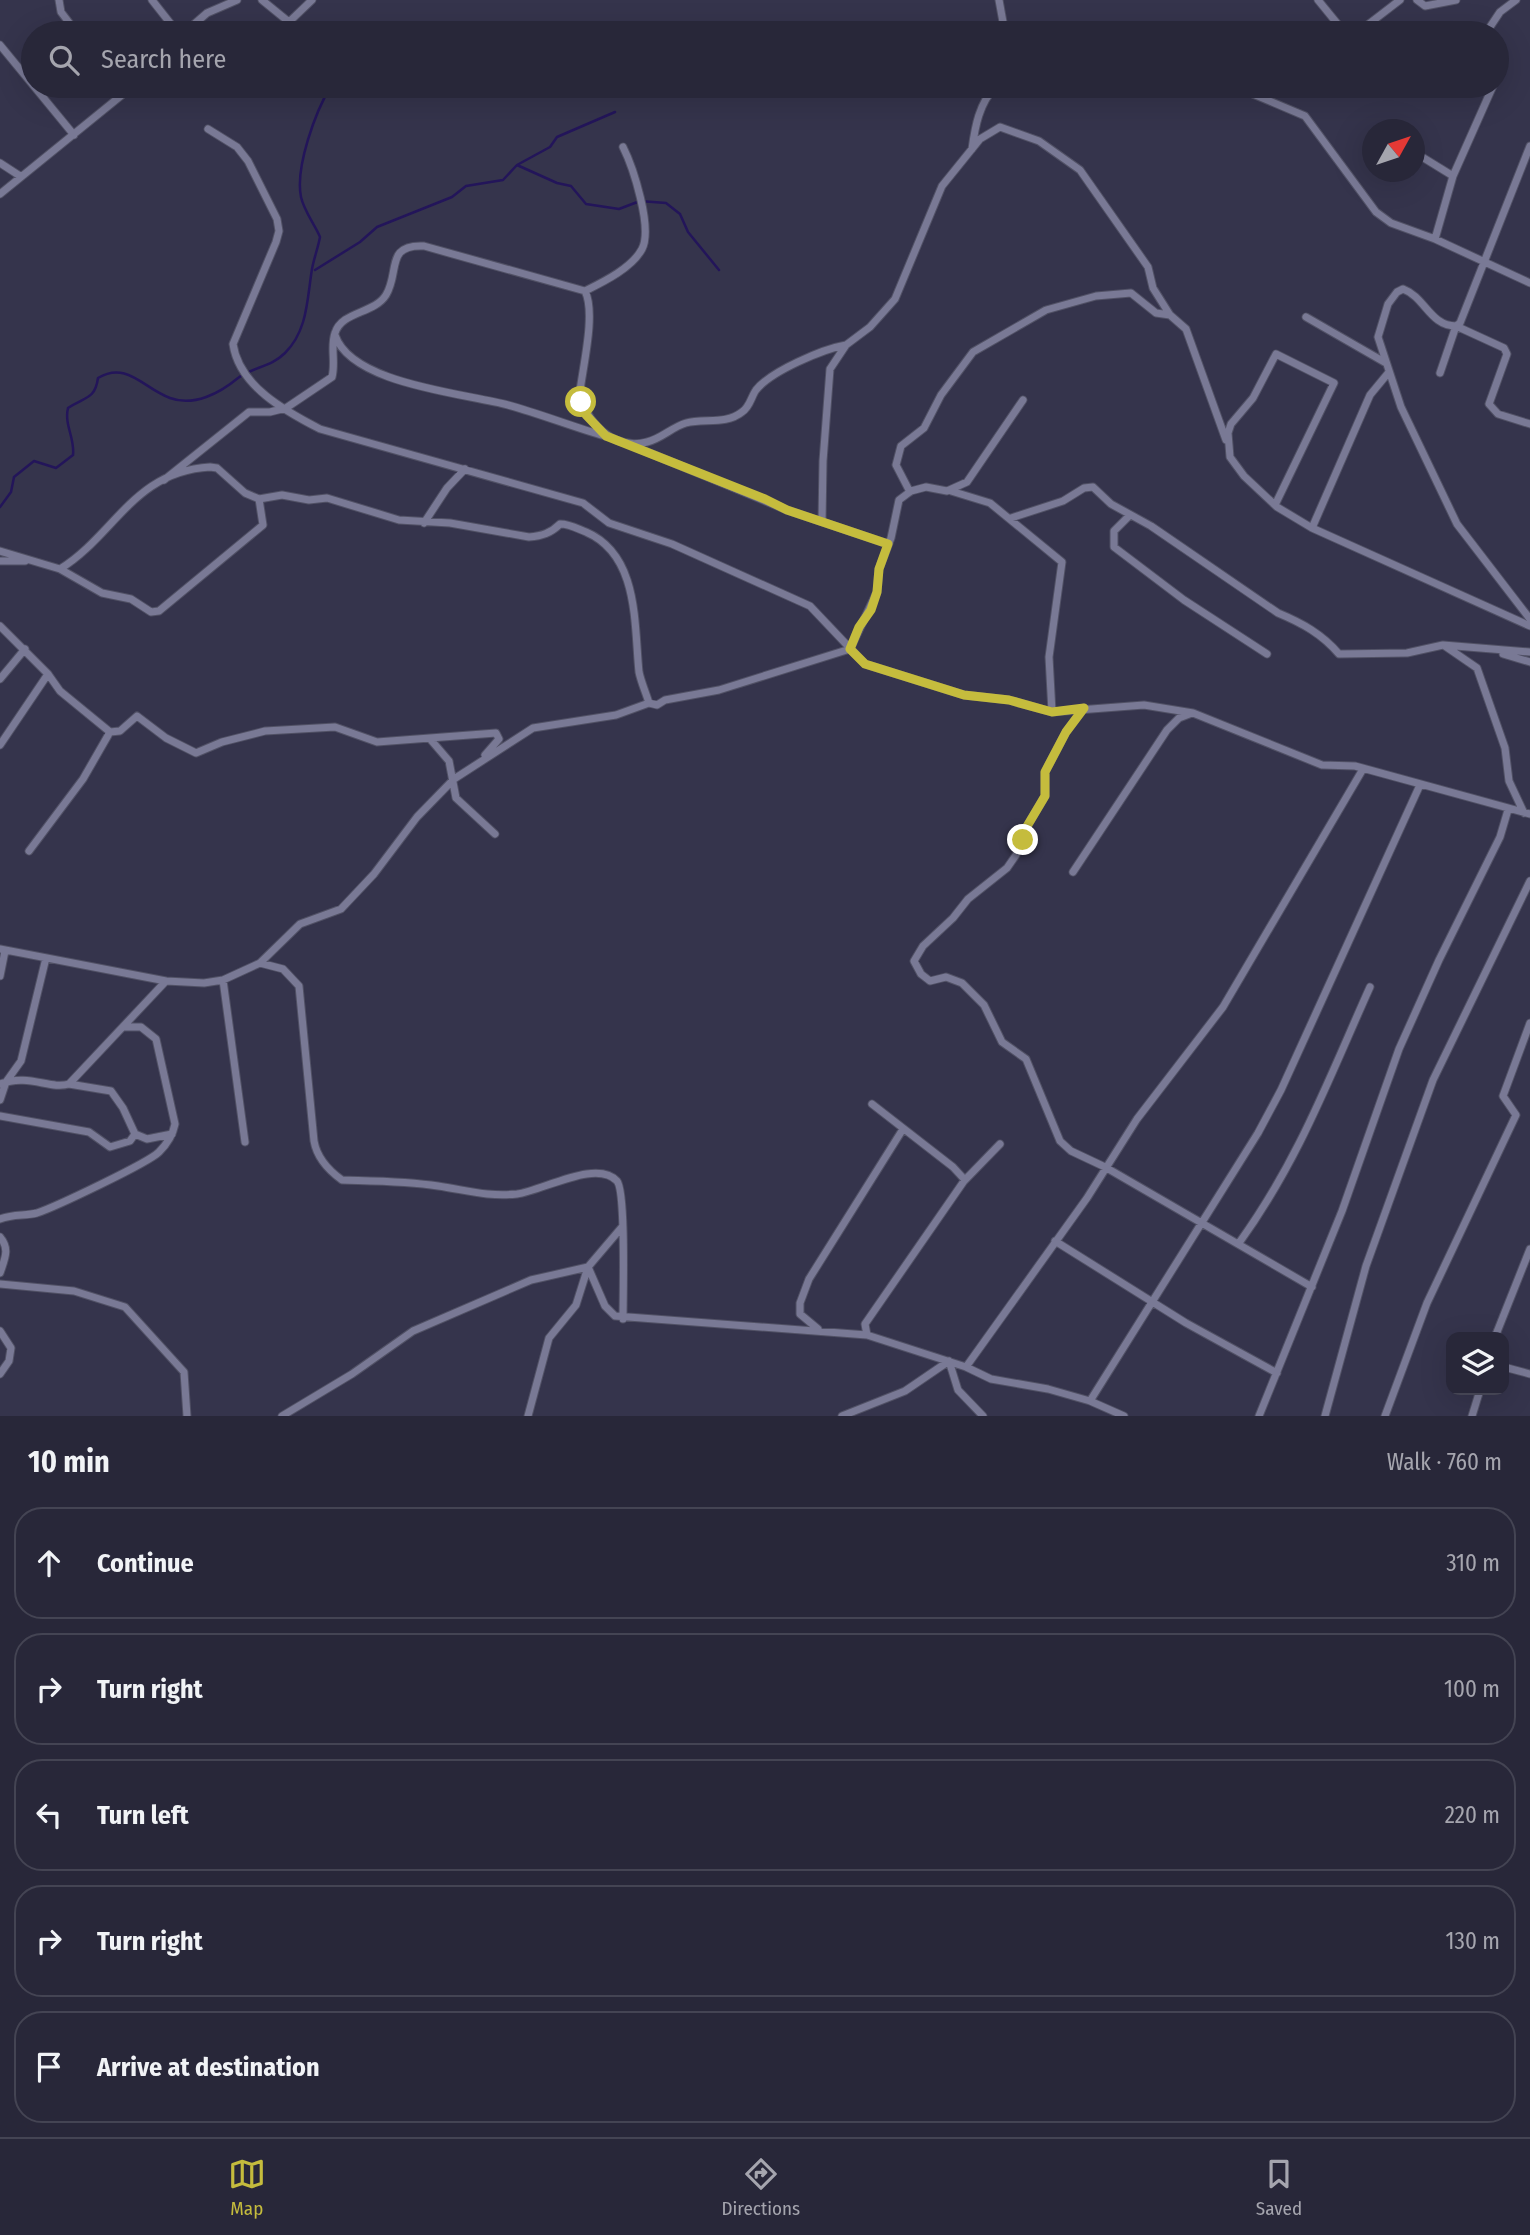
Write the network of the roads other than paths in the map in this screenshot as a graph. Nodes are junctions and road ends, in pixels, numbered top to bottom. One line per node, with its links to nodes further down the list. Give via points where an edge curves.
1 (59, 0): 13 (street)
2 (152, 0): 14 (street)
3 (237, 0): 12 (street)
4 (262, 0): 16 (street)
5 (312, 0): 17 (street)
6 (999, 0): 18 (street)
7 (1318, 0): 19 (street)
8 (1399, 0): 20 (street)
9 (1417, 0): 10 (street, via 1425,6)
10 (1456, 0)
11 (1516, 0): 21 (street)
12 (223, 2): 15 (street)
13 (68, 21)
14 (171, 21)
15 (199, 21)
16 (288, 21)
17 (290, 21)
18 (1003, 21)
19 (1335, 21)
20 (1375, 21)
21 (1494, 21)
22 (0, 45): 23 (street)
23 (21, 71)
24 (44, 98): 30 (street)
25 (116, 98): 30 (street)
26 (986, 98): 33 (street)
27 (1262, 98): 39 (street, via 1305,116 1376,212 1391,223)
28 (1488, 98): 37 (street)
29 (208, 129): 52 (street, via 237,147 248,161 277,219 276,242 233,344 234,356 260,392)
30 (74, 135): 36 (street)
31 (1530, 146): 40 (street)
32 (623, 147): 42 (street, via 638,183 645,239 642,249 606,280)
33 (972, 150): 43 (street, via 988,132 1000,127 1039,141 1080,170 1148,267 1153,288); 47 (street, via 942,186 895,299)
34 (1425, 158): 37 (street)
35 (0, 163): 36 (street)
36 (20, 176): 38 (street)
37 (1453, 176): 39 (street)
38 (0, 194)
39 (1435, 239): 40 (street)
40 (1483, 262): 41 (street); 45 (street)
41 (1530, 283)
42 (584, 291): 46 (street, via 409,245 396,261 388,293 380,302 341,321); 54 (street, via 589,314 580,391 586,415)
43 (1170, 315): 55 (street, via 1186,330); 60 (street, via 1156,313 1131,293 1096,296 1046,310 972,352 924,428 901,446 896,465)
44 (1306, 317): 48 (street)
45 (1456, 326): 48 (street, via 1437,320 1411,292 1396,292 1378,337); 50 (street); 53 (street, via 1504,348 1507,354 1489,404 1498,414)
46 (335, 332): 52 (street, via 332,377); 54 (street, via 340,347 355,362 399,381 510,406)
47 (846, 345): 56 (street, via 813,355 773,377 757,389 743,412 723,420 684,424 648,442); 65 (street, via 828,380)
48 (1387, 363): 49 (street)
49 (1389, 372): 67 (street, via 1370,395); 73 (street, via 1457,524)
50 (1440, 373)
51 (1023, 400): 59 (street, via 967,482)
52 (282, 409): 57 (street, via 320,429); 58 (street, via 249,412)
53 (1530, 424)
54 (606, 436): 56 (street)
55 (1227, 441): 62 (street, via 1234,464); 62 (street, via 1231,424 1253,398 1276,354 1334,383)
56 (624, 442): 65 (street)
57 (465, 469): 66 (street); 78 (street, via 583,503 609,523 671,544 810,606)
58 (164, 480): 61 (street, via 198,468 217,468); 72 (street, via 131,501 77,559)
59 (947, 491): 60 (street, via 926,487); 64 (street, via 984,500)
60 (910, 492): 68 (street, via 899,500)
61 (259, 499): 66 (street, via 282,495 327,498); 72 (street, via 263,525 159,611 102,593)
62 (1275, 505): 67 (street)
63 (1131, 515): 64 (street, via 1093,487); 76 (street, via 1278,613 1325,638 1339,654 1407,653); 81 (street, via 1114,531 1114,547)
64 (1011, 518): 87 (street, via 1062,562 1049,657)
65 (822, 522): 68 (street)
66 (424, 523): 85 (street, via 529,537 540,537 567,524 603,540 620,562 629,587 639,671)
67 (1312, 528): 75 (street)
68 (888, 544): 78 (street, via 871,610)
69 (0, 551): 71 (street)
70 (0, 561): 71 (street)
71 (26, 561): 72 (street)
72 (60, 569)
73 (1530, 619)
74 (0, 626): 77 (street)
75 (1530, 626)
76 (1443, 645): 79 (street); 97 (street, via 1477,668 1505,748 1509,781)
77 (25, 649): 83 (street); 84 (street)
78 (850, 649): 85 (street, via 719,690); 87 (street, via 865,664 914,680)
79 (1496, 651): 80 (street); 82 (street)
80 (1530, 652)
81 (1267, 654)
82 (1530, 662)
83 (48, 674): 89 (street, via 60,691); 91 (street)
84 (0, 679)
85 (649, 703): 92 (street, via 616,715 533,727)
86 (1084, 708): 87 (street); 88 (street, via 1144,705); 121 (street, via 1045,772 1045,796 1016,855 1007,868 968,899 914,961 930,981 946,977 974,993 1002,1042 1026,1059 1060,1142)
87 (1052, 712)
88 (1192, 713): 93 (street, via 1322,765); 100 (street, via 1167,730)
89 (110, 732): 90 (street, via 120,731 137,716 196,753 265,731 335,727 377,742); 99 (street, via 83,779)
90 (431, 740): 92 (street, via 496,733 499,739); 94 (street, via 449,761)
91 (0, 745)
92 (480, 761): 94 (street)
93 (1363, 769): 95 (street); 121 (street, via 1223,1007)
94 (454, 779): 98 (street, via 456,798); 104 (street, via 341,909 300,924)
95 (1420, 785): 96 (street); 124 (street, via 1281,1090)
96 (1508, 810): 97 (street); 133 (street, via 1500,836 1399,1049)
97 (1527, 814)
98 (495, 834)
99 (29, 851)
100 (1073, 872)
101 (1530, 881): 155 (street, via 1433,1080 1366,1266)
102 (3, 950): 103 (street); 105 (street)
103 (46, 958): 107 (street); 111 (street, via 21,1061)
104 (260, 963): 106 (street); 125 (street, via 283,969 299,986 314,1141 323,1162 342,1180 437,1186 483,1196 542,1189 596,1170 619,1183)
105 (0, 976)
106 (223, 980): 107 (street); 119 (street)
107 (166, 981): 110 (street)
108 (1370, 987): 128 (street, via 1309,1129)
109 (1530, 1023): 156 (street, via 1503,1096 1516,1115 1427,1303)
110 (122, 1027): 112 (street); 117 (street, via 141,1027 156,1039 175,1124)
111 (3, 1083): 112 (street, via 37,1079); 113 (street)
112 (68, 1084): 118 (street, via 111,1091)
113 (0, 1100)
114 (872, 1104): 116 (street)
115 (0, 1116): 118 (street, via 89,1132 110,1147 130,1141)
116 (903, 1129): 122 (street); 137 (street, via 804,1291 800,1314)
117 (173, 1133): 118 (street, via 147,1139); 123 (street, via 159,1153 105,1181 36,1213)
118 (135, 1134)
119 (244, 1142)
120 (1000, 1144): 122 (street)
121 (1105, 1167): 124 (street); 127 (street)
122 (965, 1180): 139 (street, via 865,1324)
123 (0, 1219)
124 (1199, 1223): 128 (street); 134 (street)
125 (622, 1227): 130 (street); 135 (street)
126 (0, 1237): 131 (street, via 7,1254)
127 (1055, 1241): 134 (street); 141 (street)
128 (1239, 1242): 133 (street)
129 (1530, 1249): 138 (street)
130 (588, 1267): 135 (street, via 605,1306); 149 (street, via 531,1280 413,1331); 150 (street, via 576,1306 549,1338)
131 (0, 1273)
132 (0, 1284): 148 (street, via 74,1291 125,1307 184,1372)
133 (1312, 1287): 143 (street)
134 (1151, 1300): 143 (street); 147 (street)
135 (623, 1319): 137 (street)
136 (0, 1331): 144 (street, via 11,1348)
137 (823, 1331): 139 (street)
138 (1497, 1332)
139 (867, 1335): 140 (street)
140 (949, 1361): 141 (street); 151 (street, via 905,1391); 152 (street, via 958,1390)
141 (966, 1367): 147 (street, via 991,1378)
142 (1509, 1368): 145 (street)
143 (1277, 1373): 154 (street)
144 (0, 1374)
145 (1530, 1374)
146 (1478, 1395): 157 (street)
147 (1090, 1401): 153 (street)
148 (187, 1416)
149 (282, 1416)
150 (527, 1416)
151 (842, 1416)
152 (982, 1416)
153 (1124, 1416)
154 (1259, 1416)
155 (1325, 1416)
156 (1385, 1416)
157 (1472, 1416)

